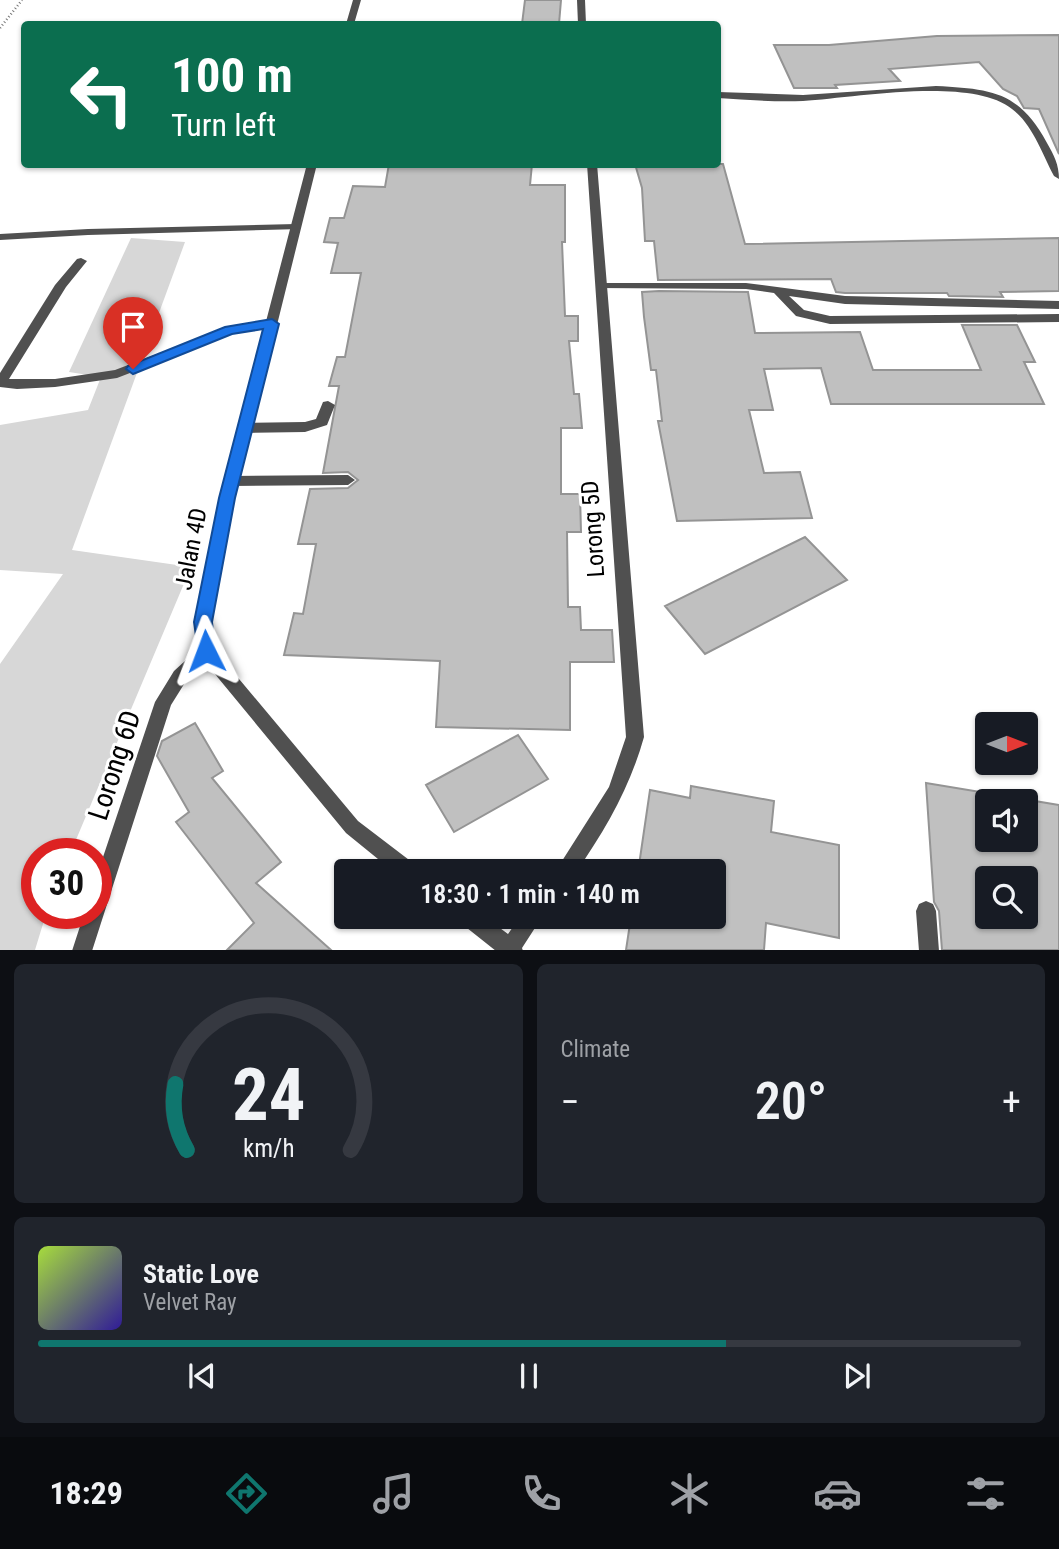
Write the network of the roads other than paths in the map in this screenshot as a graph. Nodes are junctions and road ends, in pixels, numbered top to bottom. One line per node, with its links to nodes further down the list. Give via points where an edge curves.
1 (357, 0): 3 (street)
2 (581, 0): 4 (street)
3 (351, 21)
4 (582, 21)
5 (721, 95): 8 (street, via 803,97 927,89 992,97 1020,111)
6 (311, 168): 9 (street, Jalan 4D)
7 (592, 168): 12 (street, Lorong 5D)
8 (1059, 176)
9 (296, 227): 10 (street); 16 (street, Jalan 4D)
10 (0, 237)
11 (81, 261): 17 (street, via 61,285)
12 (601, 286): 13 (street, via 746,285); 25 (street, Lorong 5D, via 635,737 626,773 609,808)
13 (777, 290): 14 (street, via 845,300); 15 (street, via 800,313 830,320)
14 (1059, 306)
15 (1059, 318)
16 (272, 324): 17 (street, via 229,331 117,374 30,385); 19 (street, Jalan 4D)
17 (1, 383)
18 (328, 405): 19 (street, via 322,422 306,427)
19 (245, 428): 21 (street, Jalan 4D)
20 (348, 480): 21 (street)
21 (231, 481): 22 (street, Jalan 4D, via 203,622)
22 (206, 651): 23 (street, Lorong 6D, via 180,676 163,702); 24 (street, via 352,827)
23 (112, 859)
24 (393, 859)
25 (573, 859)
26 (926, 911): 32 (street)
27 (89, 929): 31 (street)
28 (485, 929): 30 (street)
29 (524, 929): 30 (street)
30 (511, 949)
31 (82, 950)
32 (929, 950)

